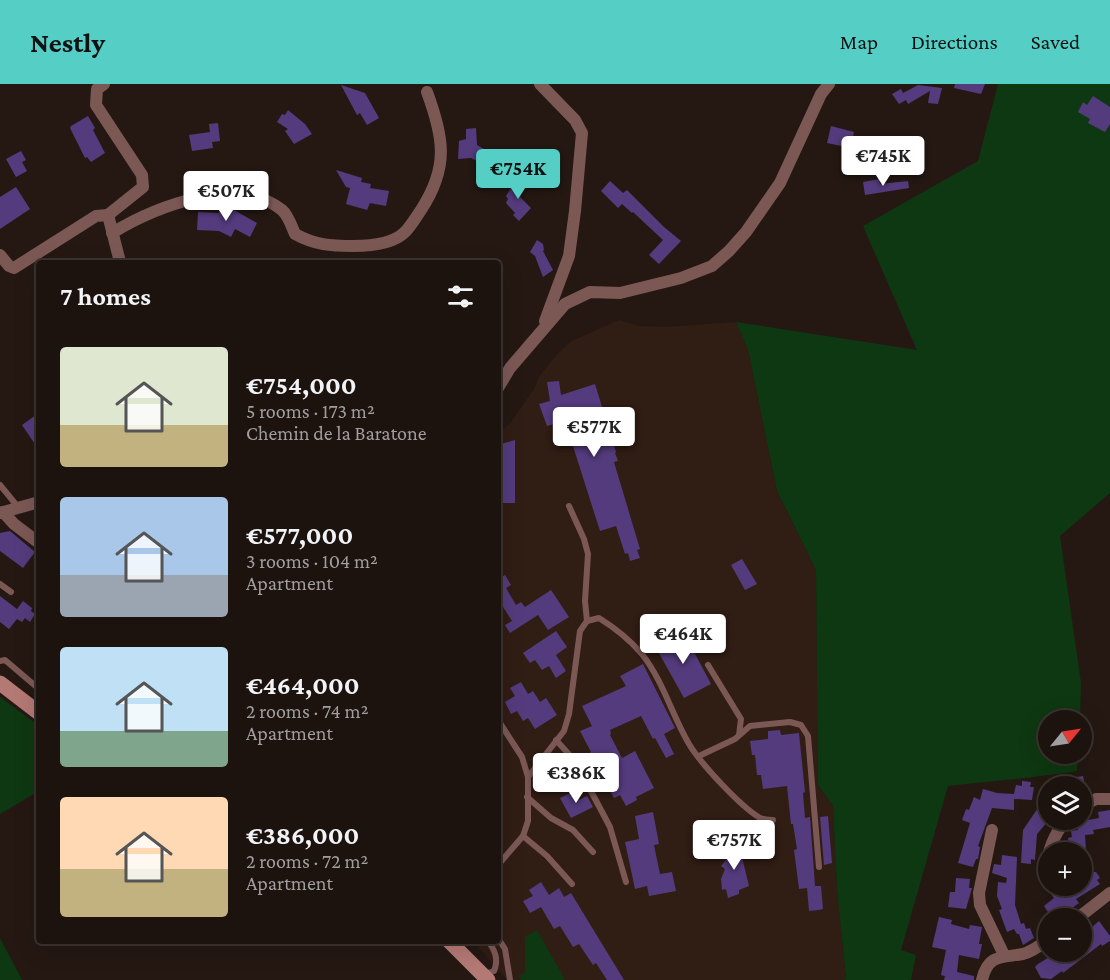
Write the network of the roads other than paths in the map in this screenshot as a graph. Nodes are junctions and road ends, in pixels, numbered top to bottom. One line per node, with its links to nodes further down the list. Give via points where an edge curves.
1 (104, 84): 5 (street, via 97,89 96,105 142,175 143,187)
2 (540, 84): 9 (street, via 575,120 582,133 569,256)
3 (829, 84): 9 (street, via 780,183 746,232 712,266 620,293 590,292 564,304)
4 (427, 92): 6 (street, via 440,139 437,183 404,234 364,246 319,245 295,234 284,211 262,199 222,194 152,213)
5 (108, 214): 6 (street); 7 (street, via 96,216 14,268)
6 (112, 233): 8 (street)
7 (0, 255)
8 (119, 260)
9 (542, 331): 10 (street)
10 (501, 383)
11 (0, 485): 14 (lane)
12 (36, 503): 14 (street)
13 (569, 506): 19 (lane, via 588,554)
14 (18, 508): 15 (street)
15 (2, 513): 16 (street)
16 (36, 541)
17 (0, 584): 18 (lane)
18 (11, 592)
19 (587, 621): 27 (lane, via 580,631 569,714 564,731); 28 (lane, via 600,618 642,654)
20 (0, 661): 23 (lane, via 5,660)
21 (708, 665): 26 (lane, via 741,719)
22 (0, 683): 24 (main road)
23 (36, 686)
24 (36, 711)
25 (501, 725): 29 (lane, via 522,757)
26 (739, 736): 28 (lane); 38 (lane, via 750,726 790,722 801,725 808,736)
27 (556, 740): 29 (lane); 39 (lane, via 574,761 610,827)
28 (699, 756): 33 (lane, via 746,807 762,819)
29 (528, 777): 30 (lane)
30 (527, 797): 35 (lane, via 528,822); 36 (lane, via 551,818 573,830)
31 (1110, 799): 32 (street)
32 (1092, 801)
33 (773, 820)
34 (992, 830): 48 (street, via 979,893 980,906)
35 (523, 836): 37 (lane); 40 (lane)
36 (593, 852)
37 (501, 862)
38 (819, 867)
39 (626, 882)
40 (572, 884)
41 (1110, 893): 42 (street)
42 (1091, 908)
43 (501, 943): 50 (lane)
44 (453, 944): 49 (main road)
45 (466, 944): 49 (main road)
46 (490, 944): 49 (lane, via 497,962)
47 (1038, 945): 48 (street, via 1024,953)
48 (1004, 955): 51 (street, via 992,960)
49 (491, 976)
50 (510, 980)
51 (982, 980)

